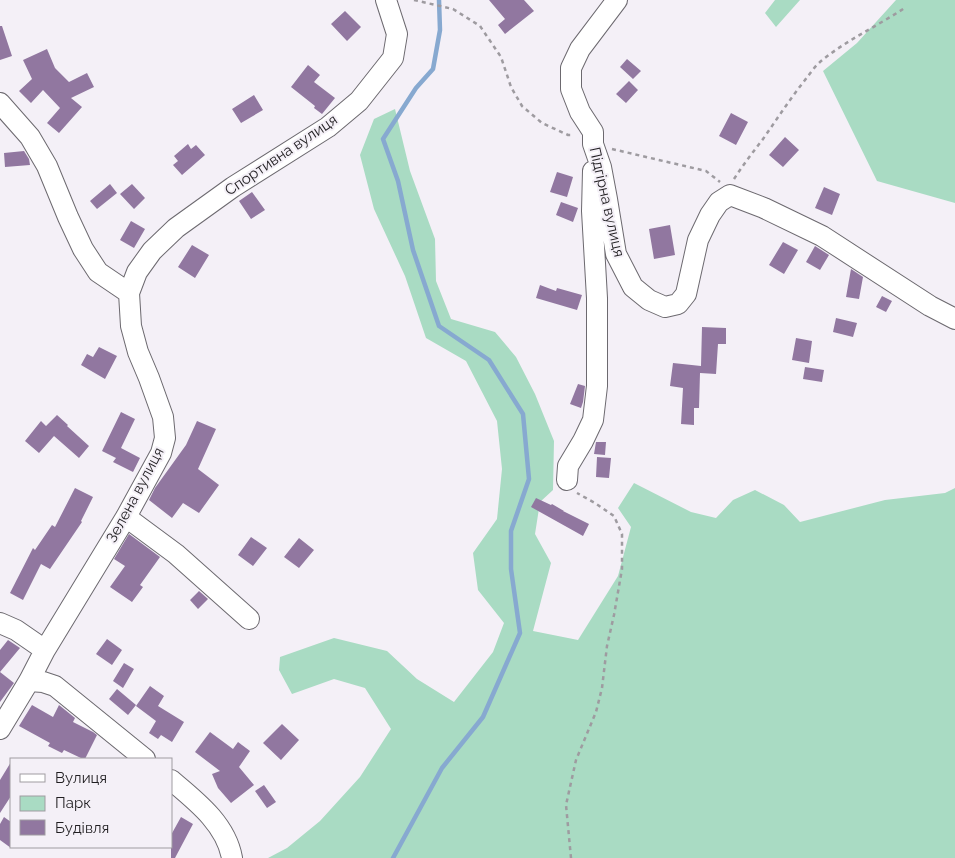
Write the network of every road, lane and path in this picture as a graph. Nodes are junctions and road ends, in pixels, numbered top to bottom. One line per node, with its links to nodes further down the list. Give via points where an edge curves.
1 (386, 0): 8 (street, Спортивна вулиця, via 398,34 393,58 359,101 328,127 233,187 176,228 152,251 137,272)
2 (414, 0): 6 (path, via 453,9 480,26 501,57 511,87 522,106 542,123 568,135)
3 (617, 0): 6 (street, Підгірна вулиця, via 580,49 571,68 571,89)
4 (906, 7): 7 (path, via 818,63 741,168)
5 (0, 103): 8 (street, via 30,136 47,166 83,249 98,272)
6 (593, 138): 7 (path, via 706,171); 7 (street, Підгірна вулиця, via 616,254 633,287 649,300 665,307 678,304 686,294 698,240 719,202); 10 (street, via 597,386 593,420 568,466)
7 (730, 195): 9 (street, via 822,236)
8 (129, 293): 11 (street, Зелена вулиця, via 138,352 163,417 165,438 161,452)
9 (955, 319)
10 (567, 480): 20 (path, via 575,491 614,516 622,534 622,570 602,688 596,712 576,760 566,805)
11 (126, 517): 12 (street, via 176,554); 14 (street, Зелена вулиця)
12 (249, 619)
13 (0, 623): 14 (street)
14 (45, 650): 15 (street, Зелена вулиця)
15 (29, 681): 16 (street, Зелена вулиця); 17 (street, via 55,686)
16 (3, 721)
17 (144, 758)
18 (172, 781): 19 (street, via 218,824)
19 (232, 858)
20 (571, 858)

